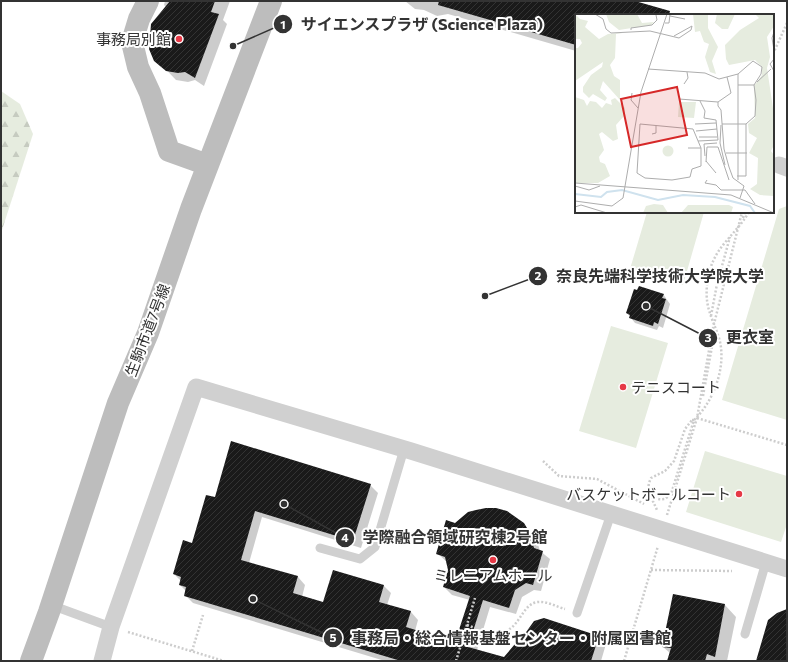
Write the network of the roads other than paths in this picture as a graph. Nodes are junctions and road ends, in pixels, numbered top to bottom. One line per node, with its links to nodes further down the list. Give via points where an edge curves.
1 (148, 1): 3 (street, via 132,42 138,67 150,93 169,151)
2 (271, 1): 3 (street, 生駒市道7号線)
3 (208, 165): 9 (street, 生駒市道7号線, via 148,333 118,403)
4 (404, 449): 5 (street); 6 (lane, via 375,547 360,559); 11 (street, via 196,387)
5 (611, 514): 7 (street); 10 (lane)
6 (320, 548)
7 (763, 561): 8 (street); 12 (lane)
8 (787, 569)
9 (52, 605): 11 (lane); 13 (street, 生駒市道7号線)
10 (577, 613)
11 (110, 626): 14 (street)
12 (745, 634)
13 (31, 661)
14 (102, 661)

